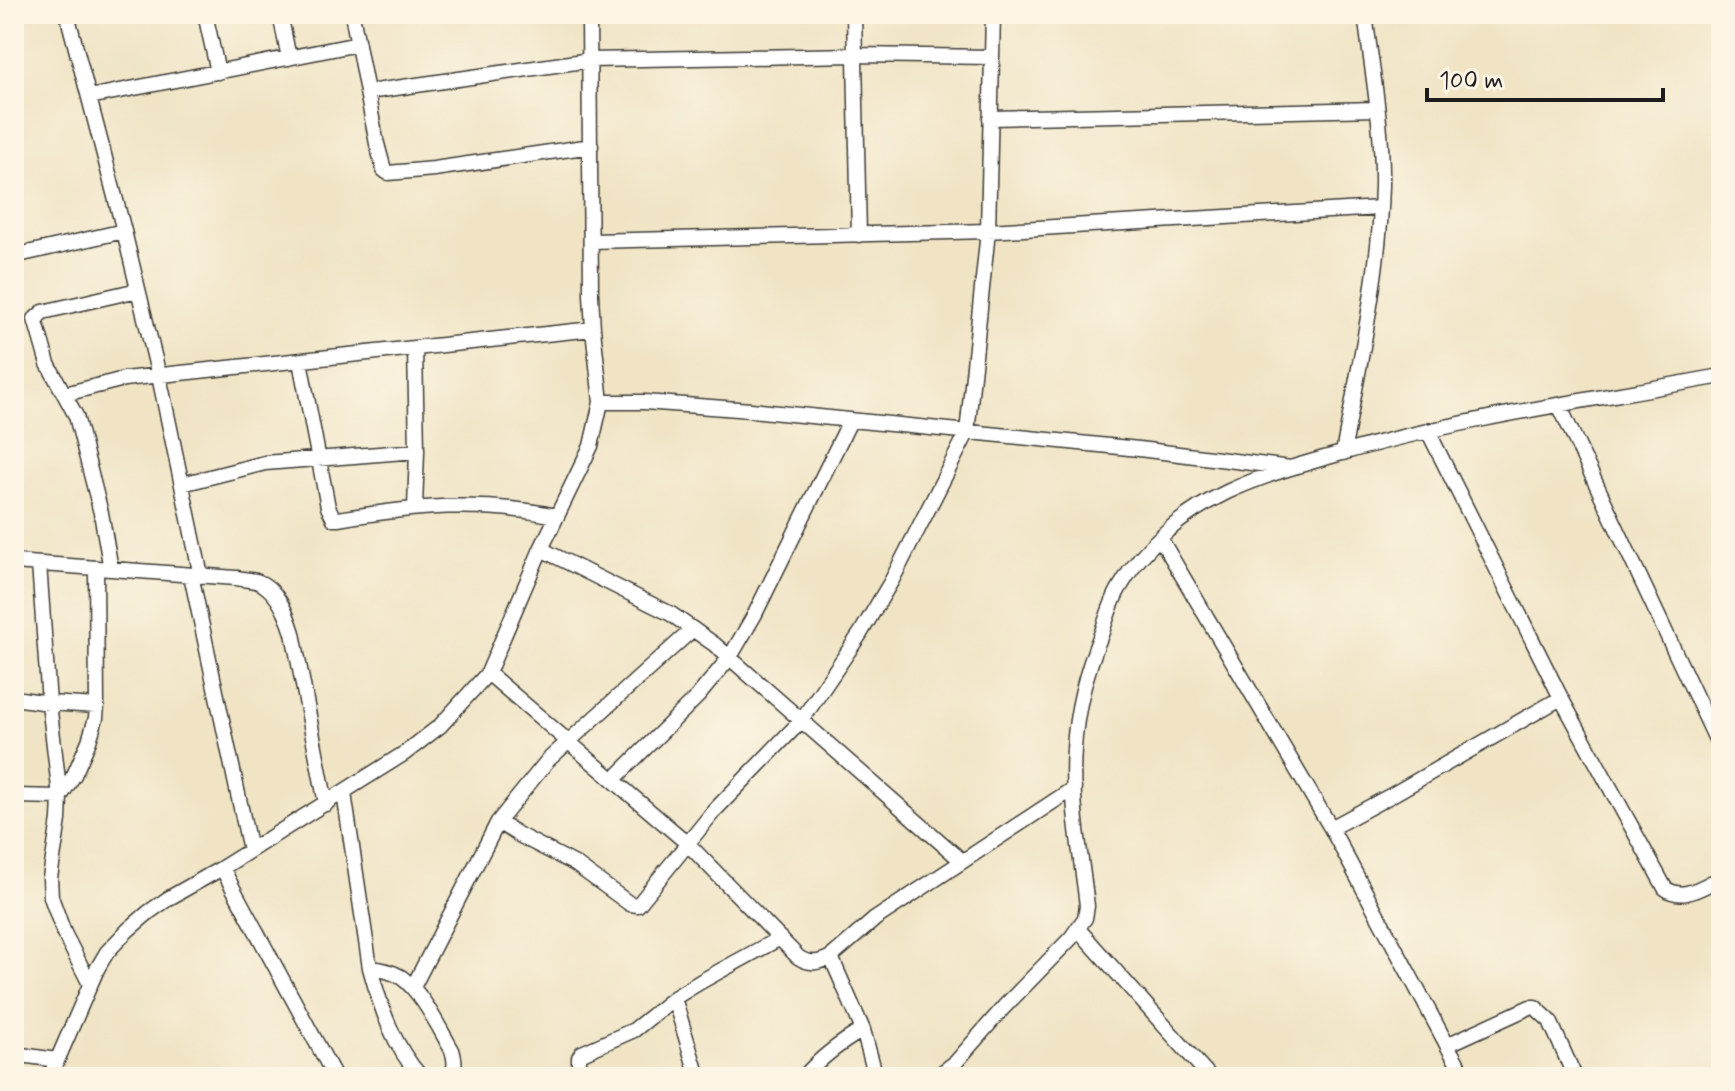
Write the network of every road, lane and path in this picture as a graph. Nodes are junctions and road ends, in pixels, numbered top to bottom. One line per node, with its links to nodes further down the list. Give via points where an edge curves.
1 (67, 14): 17 (street)
2 (205, 14): 15 (street)
3 (280, 14): 13 (street)
4 (352, 14): 10 (street)
5 (589, 14): 14 (street)
6 (854, 14): 11 (street)
7 (993, 14): 8 (street); 12 (street)
8 (1030, 14)
9 (1365, 14): 18 (street)
10 (358, 44): 13 (street); 16 (street)
11 (855, 55): 12 (street); 14 (street); 24 (street)
12 (992, 57): 19 (street)
13 (289, 58): 15 (street)
14 (590, 60): 16 (street); 20 (street)
15 (218, 72): 17 (street)
16 (368, 92): 20 (street, via 388,173)
17 (89, 97): 22 (street)
18 (1377, 109): 19 (street); 21 (street)
19 (990, 118): 23 (street)
20 (591, 146): 25 (street)
21 (1380, 208): 23 (street); 40 (street)
22 (124, 231): 26 (street); 27 (street)
23 (988, 231): 24 (street); 38 (street)
24 (859, 235): 25 (street)
25 (592, 241): 28 (street)
26 (14, 256)
27 (138, 290): 31 (street); 33 (street, via 36,316 48,364)
28 (593, 329): 29 (street); 34 (street)
29 (415, 348): 30 (street); 39 (street)
30 (300, 361): 31 (street); 41 (street)
31 (159, 376): 33 (street); 43 (street)
32 (1721, 376): 35 (street)
33 (65, 394): 50 (street, via 76,416 101,513)
34 (601, 402): 36 (street); 45 (street, via 591,446)
35 (1559, 405): 37 (street); 61 (street)
36 (850, 421): 38 (street); 53 (street)
37 (1428, 431): 40 (street); 56 (street)
38 (967, 433): 42 (street); 59 (street, via 892,580)
39 (417, 451): 41 (street); 44 (street)
40 (1343, 453): 42 (street)
41 (319, 460): 43 (street, via 249,466); 44 (street, via 334,519)
42 (1291, 468): 46 (street, via 1226,492)
43 (182, 484): 51 (street)
44 (415, 508): 45 (street, via 478,505)
45 (557, 516): 47 (street)
46 (1160, 538): 63 (street, via 1119,588 1094,650 1078,709); 69 (street)
47 (541, 549): 52 (street); 54 (street)
48 (14, 562): 49 (street)
49 (39, 564): 50 (street); 57 (street)
50 (104, 569): 51 (street); 58 (street)
51 (196, 576): 67 (street, via 259,582 287,615); 71 (street)
52 (693, 629): 53 (street); 60 (street)
53 (730, 657): 59 (street); 62 (street)
54 (488, 673): 60 (street); 64 (street, via 440,726)
55 (14, 698): 57 (street)
56 (1561, 698): 69 (street); 74 (street, via 1665,888 1685,894)
57 (49, 703): 58 (street); 66 (street)
58 (97, 706): 66 (street, via 89,741)
59 (801, 721): 70 (street); 72 (street)
60 (568, 741): 62 (street); 68 (street)
61 (1721, 750)
62 (613, 780): 70 (street)
63 (1074, 788): 72 (street); 75 (street, via 1087,906)
64 (344, 793): 67 (street); 78 (street)
65 (14, 796): 66 (street)
66 (60, 797): 79 (street, via 51,897)
67 (326, 804): 71 (street)
68 (498, 822): 70 (street, via 636,905); 80 (street)
69 (1331, 828): 83 (street)
70 (687, 843): 76 (street)
71 (250, 850): 73 (street)
72 (962, 861): 77 (street, via 875,919)
73 (222, 868): 79 (street, via 169,898 128,930 107,952); 87 (street)
74 (1721, 878)
75 (1078, 929): 86 (street, via 997,1014); 96 (street)
76 (780, 938): 77 (street, via 805,962); 81 (street)
77 (831, 957): 82 (street)
78 (370, 968): 80 (street, via 390,972); 89 (street, via 389,1028)
79 (90, 984): 85 (street)
80 (413, 987): 90 (street, via 452,1050)
81 (674, 998): 91 (street, via 634,1030 582,1053); 92 (street)
82 (863, 1030): 93 (street, via 838,1044); 94 (street)
83 (1447, 1045): 97 (street); 98 (street, via 1535,1007 1550,1021)
84 (14, 1054): 85 (street)
85 (57, 1060): 88 (street)
86 (954, 1070): 95 (street)
87 (330, 1075)
88 (50, 1077)
89 (421, 1077)
90 (451, 1077)
91 (584, 1077)
92 (698, 1077)
93 (804, 1077)
94 (876, 1077)
95 (936, 1077)
96 (1210, 1077)
97 (1465, 1077)
98 (1575, 1077)

